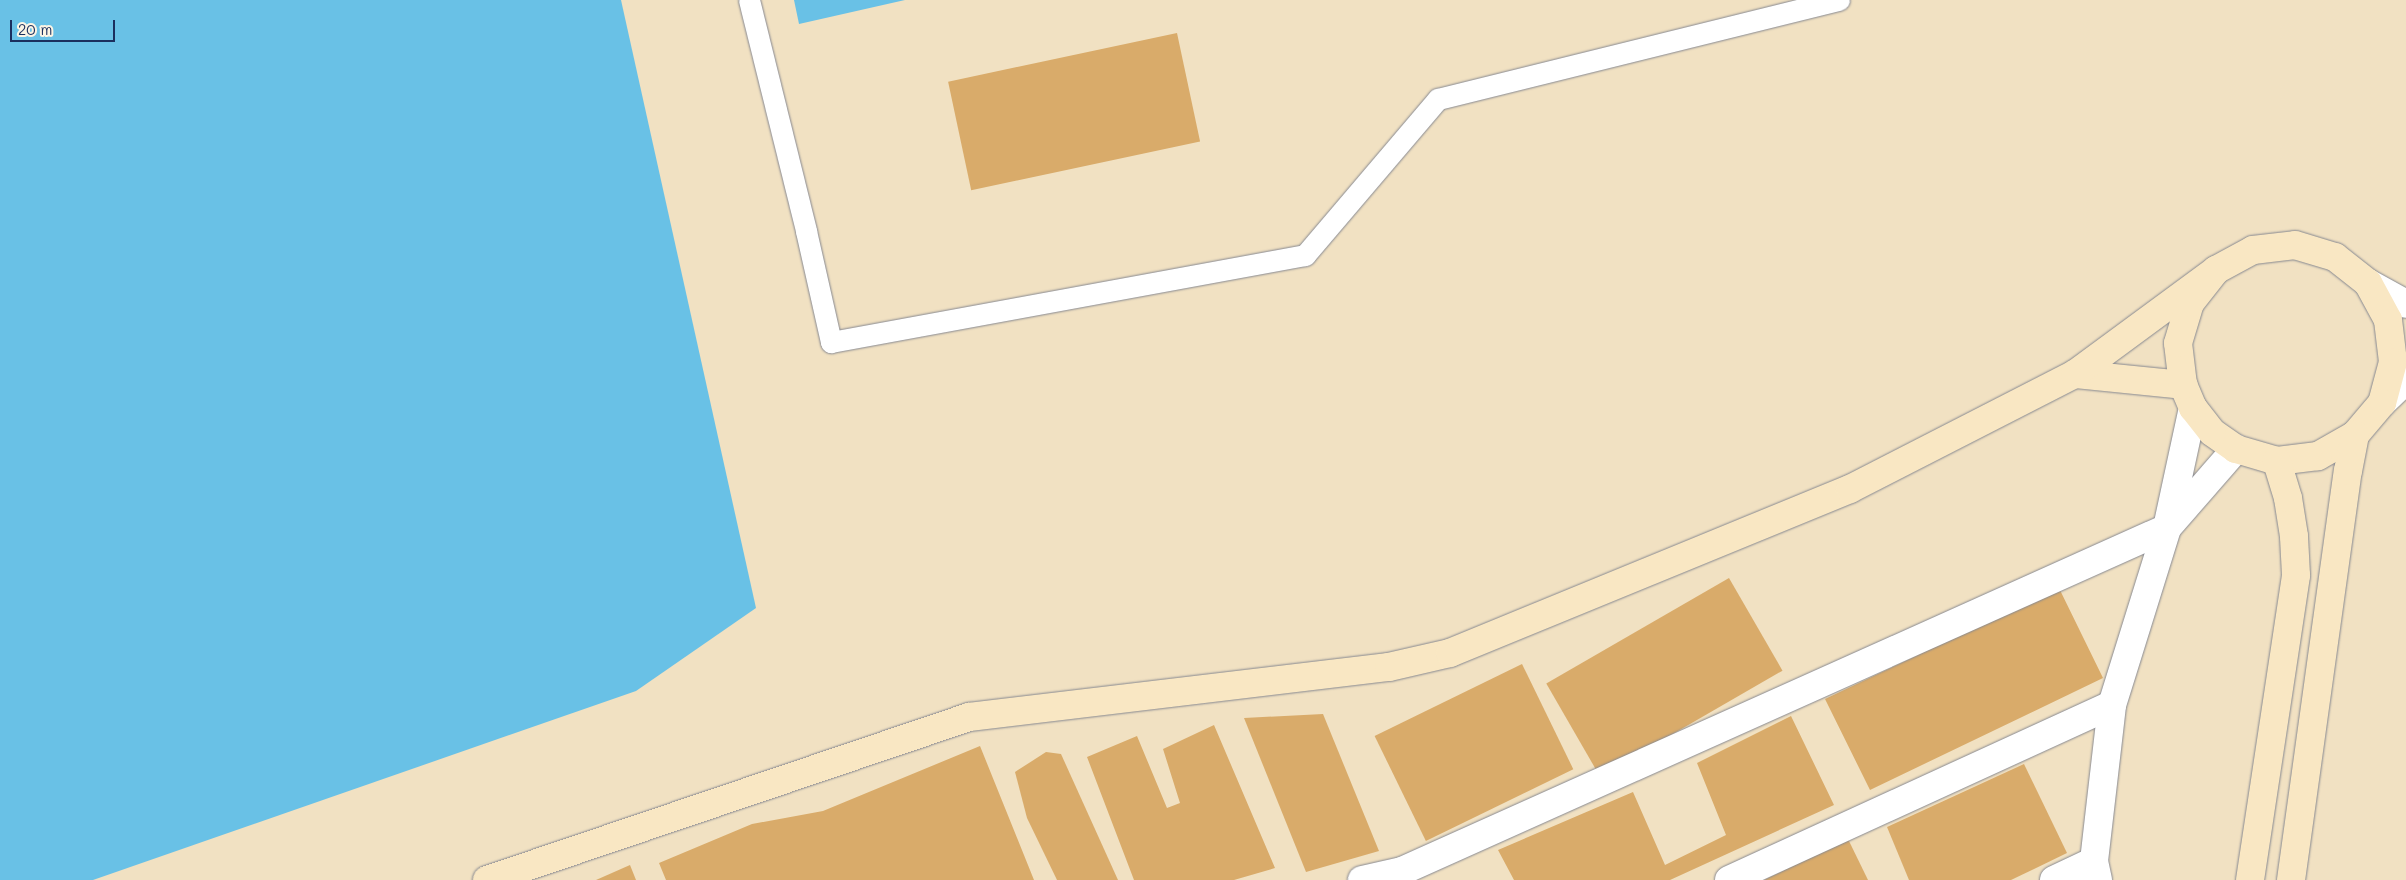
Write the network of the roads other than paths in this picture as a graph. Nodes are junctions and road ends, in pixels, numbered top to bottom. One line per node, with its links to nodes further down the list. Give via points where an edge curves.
1 (749, 0): 2 (lane, via 832,342 1305,255 1438,99)
2 (1839, 0)
3 (2216, 270): 4 (main road, via 2253,250 2295,245 2335,257); 6 (main road); 8 (main road, via 2190,303 2178,343)
4 (2368, 283): 5 (street); 9 (main road, via 2388,320 2393,362)
5 (2406, 304)
6 (2075, 374): 8 (main road); 17 (main road, via 1850,489 1450,653 1389,666 969,717)
7 (2406, 380): 9 (street)
8 (2188, 397): 11 (main road, via 2212,432); 13 (street)
9 (2382, 403): 10 (main road)
10 (2356, 436): 12 (main road, via 2318,456); 22 (main road, via 2348,471)
11 (2236, 449): 12 (main road); 13 (street)
12 (2277, 461): 21 (main road, via 2288,498 2296,574)
13 (2168, 528): 14 (street); 16 (street)
14 (2112, 705): 15 (street); 19 (street)
15 (2096, 871): 20 (street)
16 (1404, 876): 18 (street)
17 (487, 880)
18 (1362, 880)
19 (1729, 880)
20 (2054, 880)
21 (2250, 880)
22 (2292, 880)

